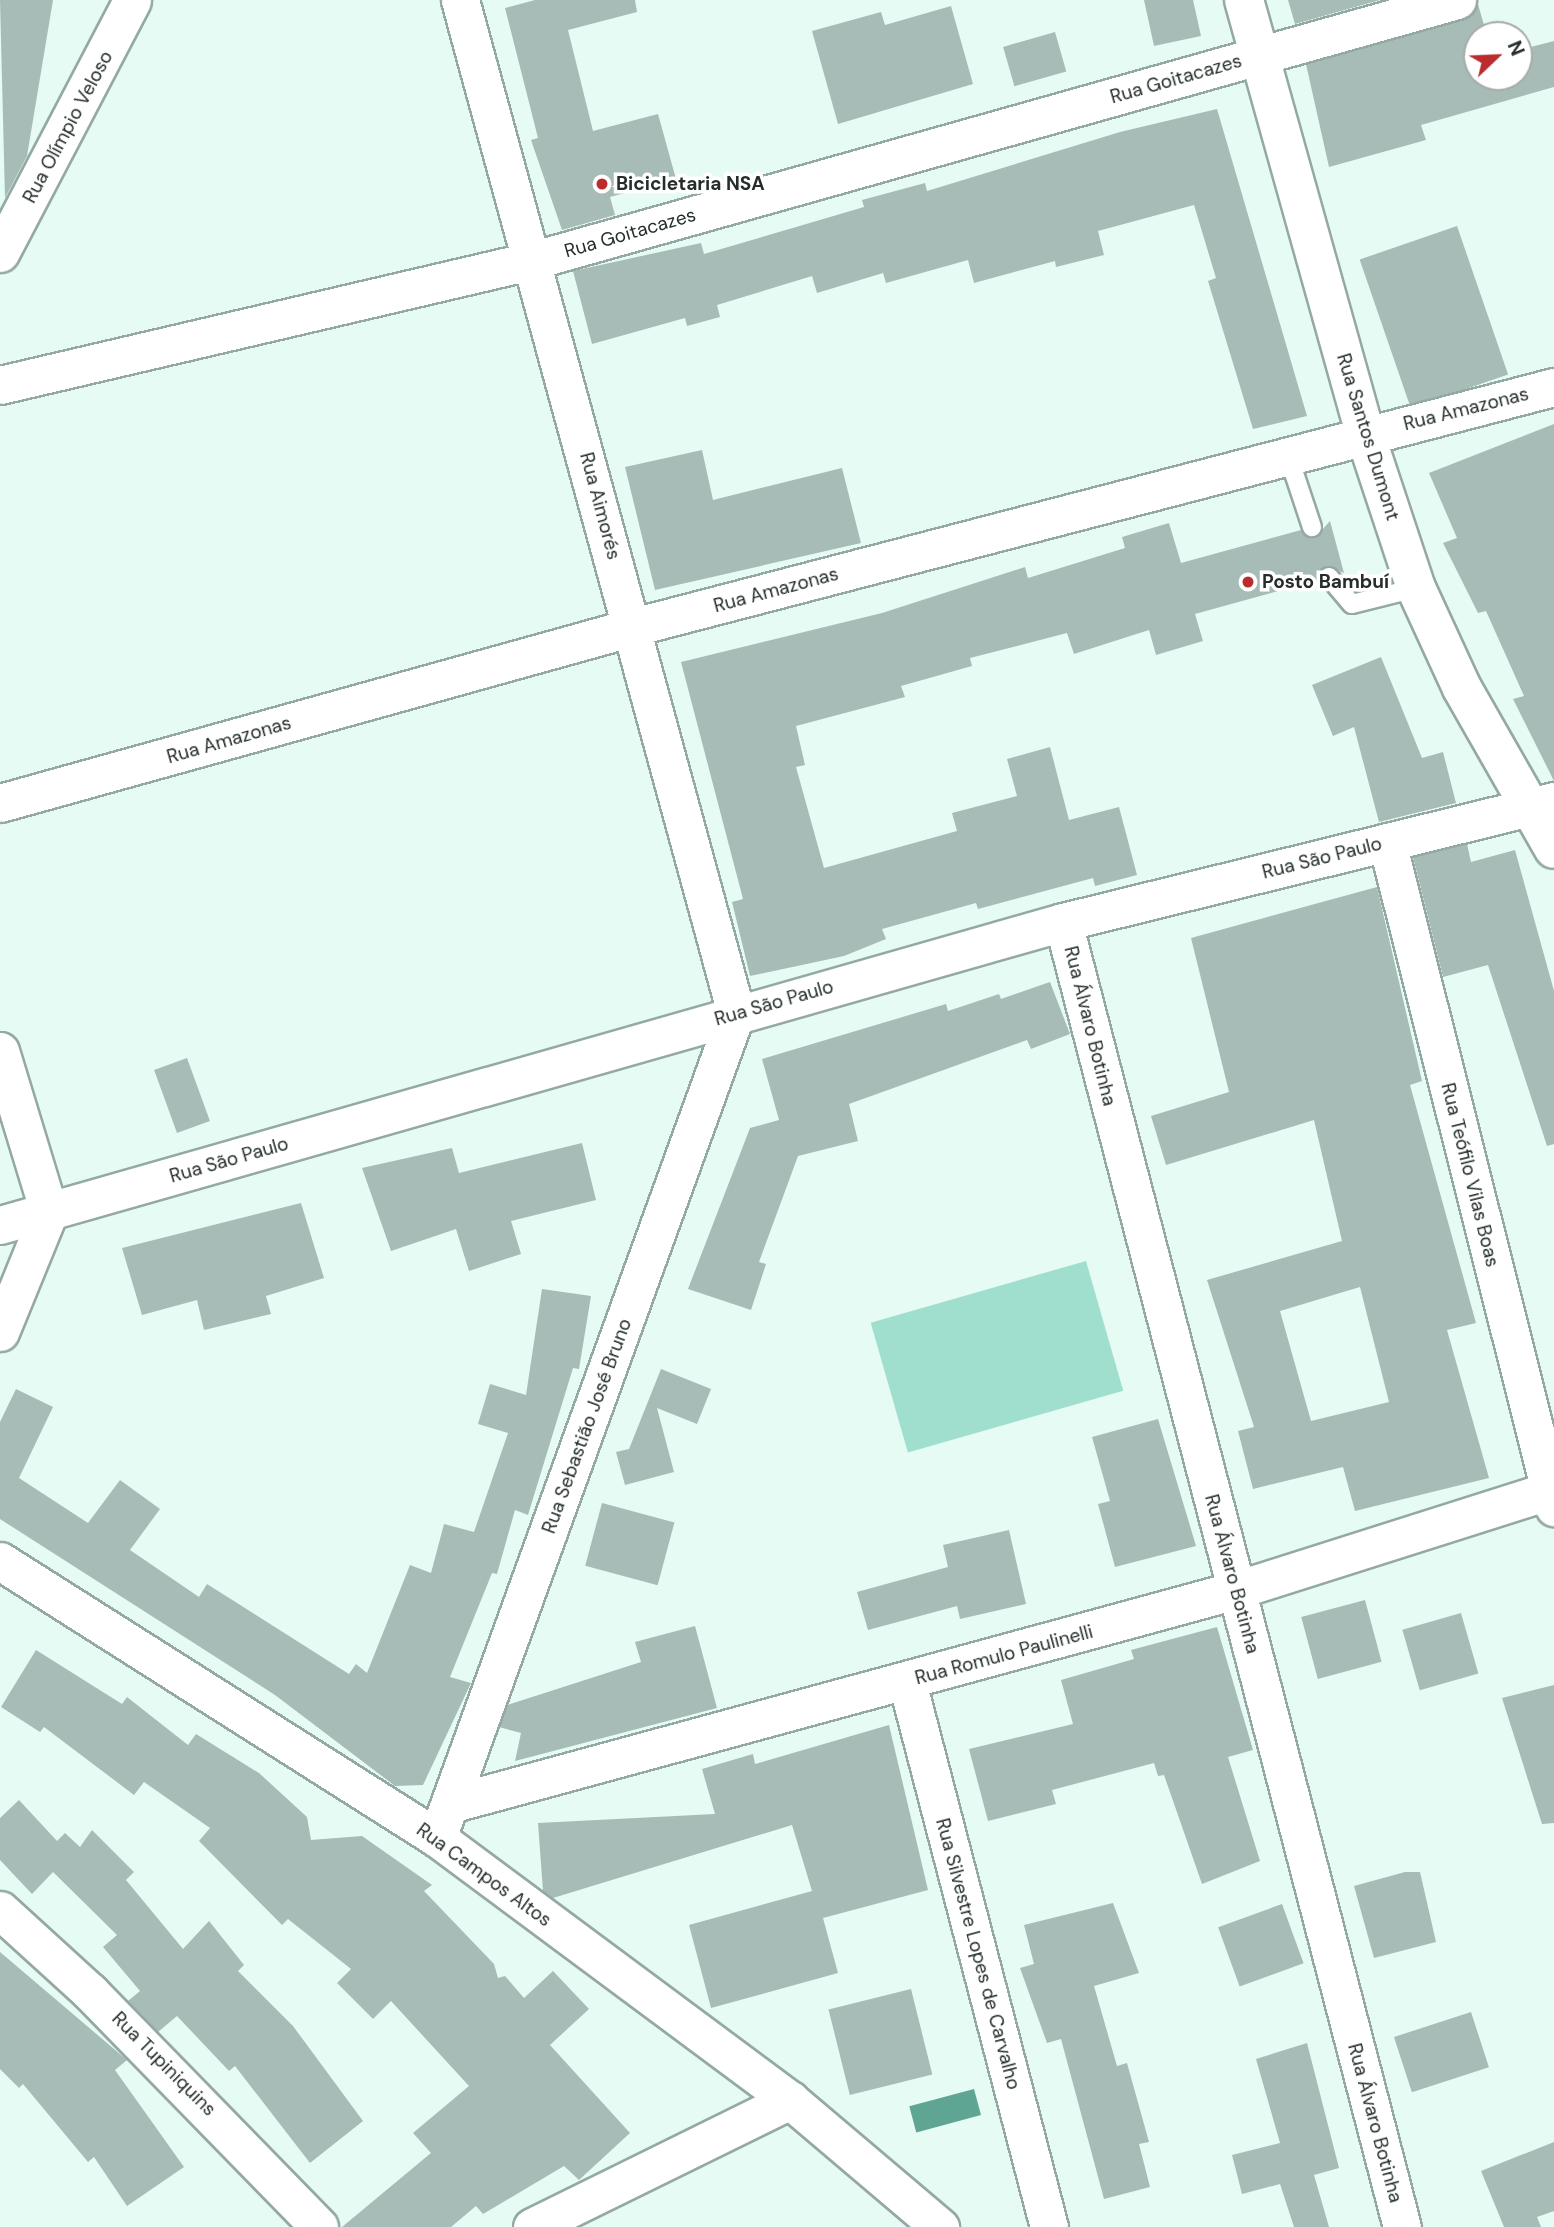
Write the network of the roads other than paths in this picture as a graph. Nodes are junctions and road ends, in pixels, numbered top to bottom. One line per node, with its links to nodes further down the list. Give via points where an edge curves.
1 (132, 0): 6 (street, Rua Olímpio Veloso)
2 (460, 0): 7 (street, Rua Aimorés)
3 (1244, 0): 5 (main road, Rua Santos Dumont)
4 (1457, 0): 5 (street, Rua Goitacazes)
5 (1259, 55): 7 (street, Rua Goitacazes); 10 (main road, Rua Santos Dumont)
6 (0, 253)
7 (534, 260): 8 (street, Rua Goitacazes); 15 (street, Rua Aimorés)
8 (0, 385)
9 (1554, 387): 10 (street, Rua Amazonas)
10 (1365, 434): 11 (street, Rua Amazonas); 14 (main road, Rua Santos Dumont)
11 (1289, 455): 12 (lane); 15 (street, Rua Amazonas)
12 (1312, 527)
13 (1329, 577): 14 (lane, via 1352,604)
14 (1416, 588): 17 (main road, Rua Santos Dumont)
15 (633, 627): 16 (street, Rua Amazonas); 21 (street, Rua Aimorés)
16 (0, 803)
17 (1541, 804): 18 (street, Rua São Paulo); 19 (main road, Rua Santos Dumont)
18 (1387, 842): 20 (street, Rua São Paulo); 26 (street, Rua Teófilo Vilas Boas)
19 (1554, 849)
20 (1063, 922): 21 (street, Rua São Paulo); 28 (street, Rua Álvaro Botinha)
21 (736, 1013): 23 (street, Rua São Paulo); 30 (street, Rua Sebastião José Bruno)
22 (0, 1051): 23 (street)
23 (49, 1212): 24 (street, Rua São Paulo); 25 (street)
24 (0, 1225)
25 (0, 1332)
26 (1552, 1496): 28 (street, Rua Romulo Paulinelli)
27 (0, 1561): 31 (street, Rua Campos Altos)
28 (1236, 1590): 29 (street, Rua Romulo Paulinelli); 38 (street, Rua Álvaro Botinha)
29 (907, 1682): 30 (street, Rua Romulo Paulinelli); 37 (street, Rua Silvestre Lopes de Carvalho)
30 (450, 1804): 31 (street, Rua Sebastião José Bruno)
31 (437, 1838): 33 (street, Rua Campos Altos)
32 (0, 1910): 34 (street, Rua Tupiniquins, via 130,2031)
33 (790, 2100): 35 (street); 36 (street, Rua Campos Altos)
34 (319, 2227)
35 (532, 2227)
36 (940, 2227)
37 (1049, 2227)
38 (1402, 2227)

